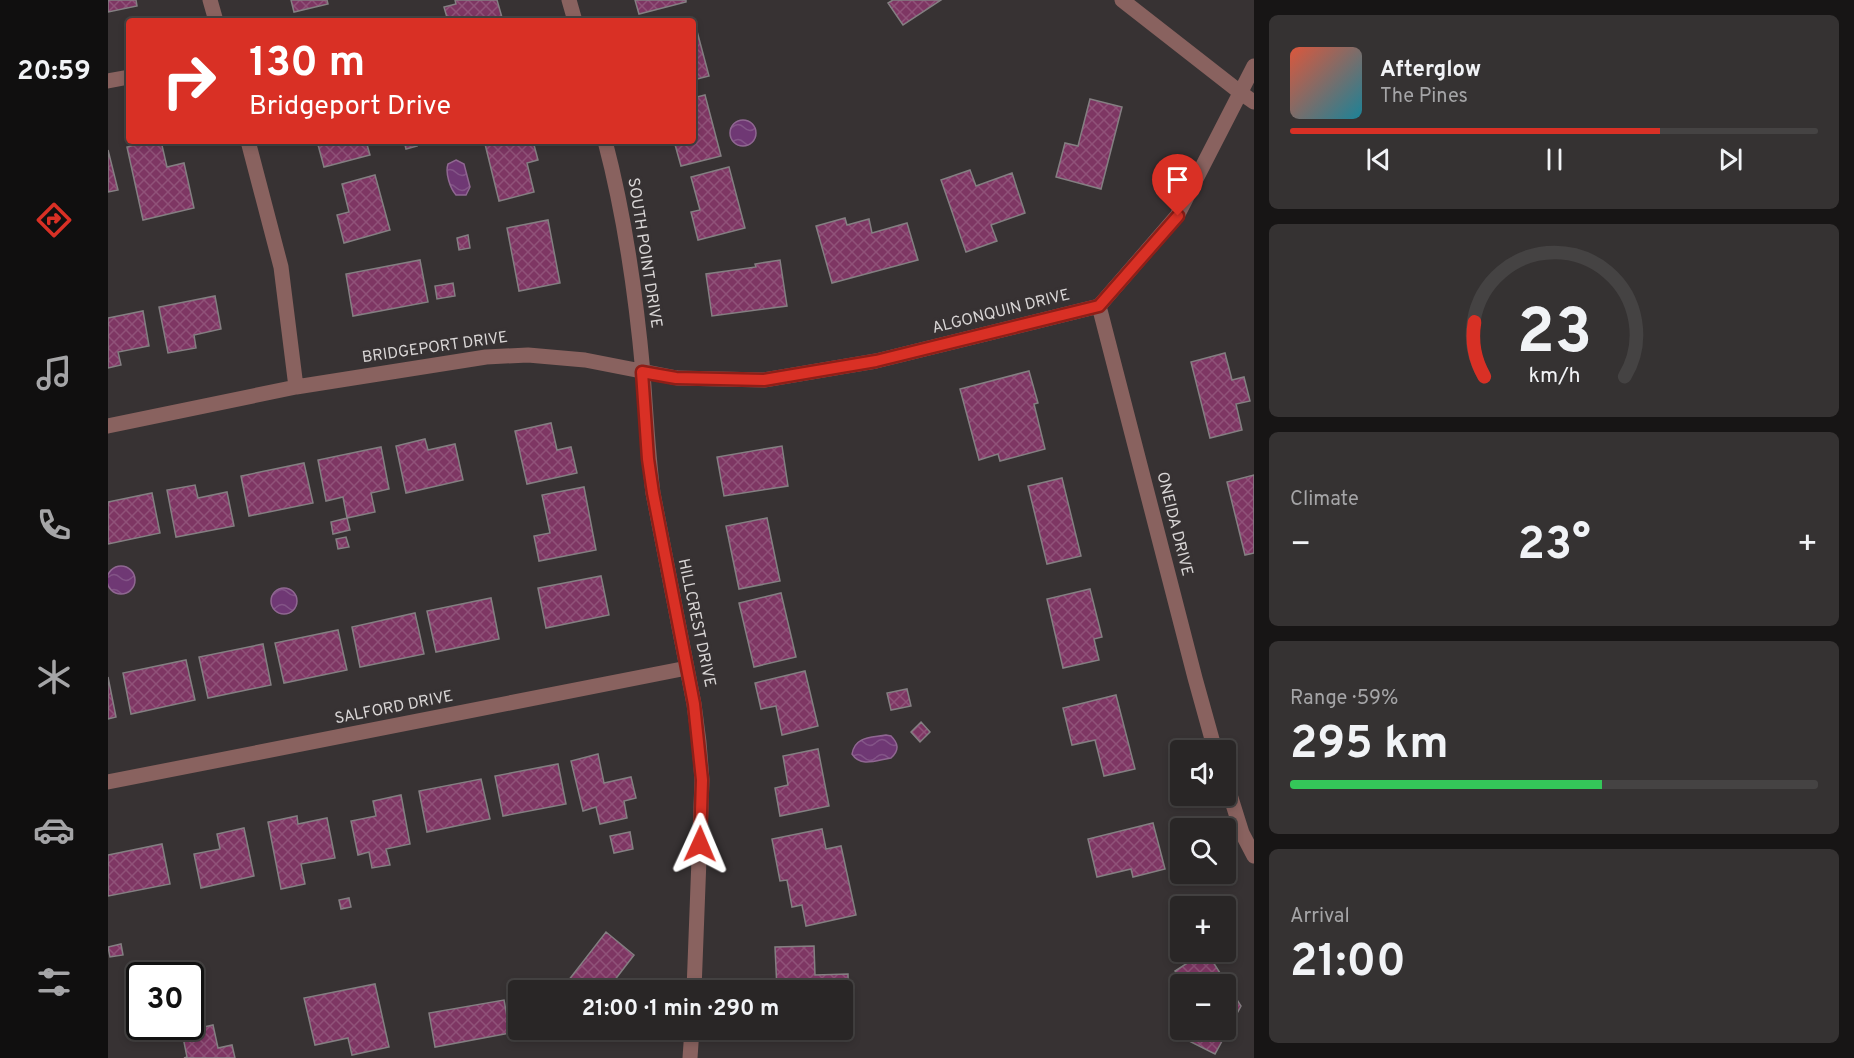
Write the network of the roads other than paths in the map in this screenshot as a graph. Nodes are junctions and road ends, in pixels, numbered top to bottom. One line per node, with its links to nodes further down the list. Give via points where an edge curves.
1 (210, 0): 4 (street)
2 (569, 0): 5 (street)
3 (1122, 0): 9 (street)
4 (215, 18)
5 (573, 18)
6 (1254, 66): 9 (street)
7 (126, 77): 8 (street)
8 (108, 81)
9 (1241, 93): 10 (street); 13 (street, via 1178,216)
10 (1254, 102)
11 (249, 144): 16 (street, via 281,267)
12 (606, 144): 15 (street, SOUTH POINT DRIVE, via 630,261)
13 (1099, 306): 14 (street, ALGONQUIN DRIVE); 19 (street, ONEIDA DRIVE)
14 (876, 361): 15 (street, BRIDGEPORT DRIVE, via 764,380 676,378)
15 (642, 372): 16 (street, BRIDGEPORT DRIVE, via 585,360 528,355 486,357); 18 (street, HILLCREST DRIVE, via 653,493)
16 (296, 387): 17 (street, BRIDGEPORT DRIVE)
17 (108, 426)
18 (687, 668): 20 (street, SALFORD DRIVE); 23 (street, HILLCREST DRIVE, via 702,780)
19 (1212, 740)
20 (108, 782)
21 (1234, 806): 22 (street)
22 (1254, 856)
23 (694, 980)
24 (691, 1040): 25 (street)
25 (690, 1058)

